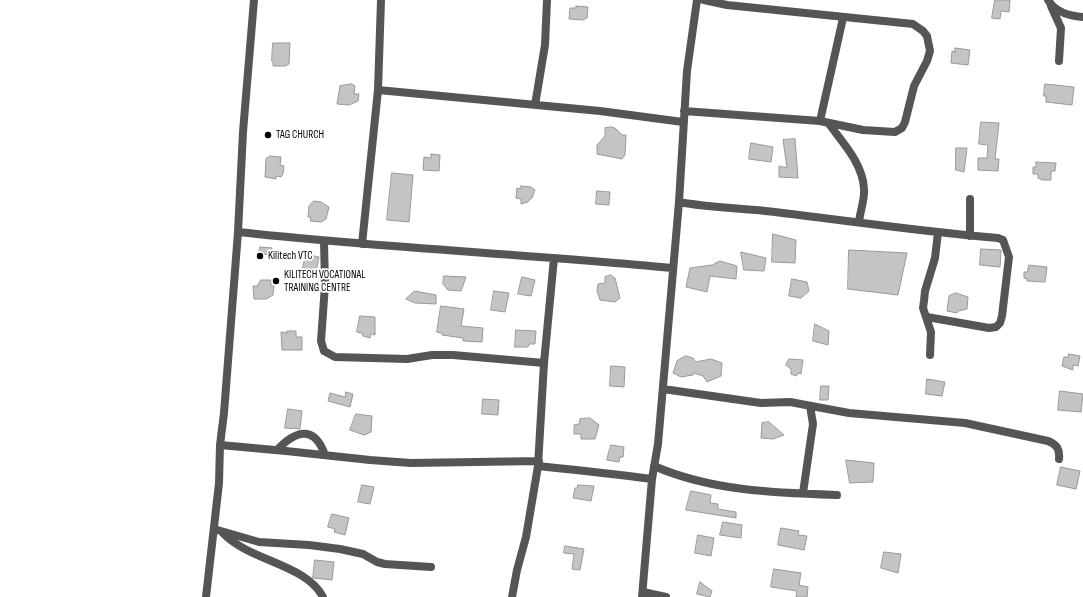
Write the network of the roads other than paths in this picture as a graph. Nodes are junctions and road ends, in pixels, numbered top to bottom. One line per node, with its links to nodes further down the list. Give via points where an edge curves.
1 (254, 0): 19 (street)
2 (381, 0): 10 (street)
3 (547, 0): 11 (street, via 545,45)
4 (697, 0): 12 (street)
5 (704, 0): 8 (street, via 727,5)
6 (1049, 3): 7 (street, via 1065,14); 9 (street, via 1061,28)
7 (1083, 17)
8 (843, 18): 13 (street); 15 (street, via 913,24 927,36 930,50 914,86 906,122 902,128 895,132 883,133)
9 (1059, 60)
10 (378, 90): 11 (street); 23 (street)
11 (536, 105): 14 (street)
12 (684, 110): 13 (street); 14 (street)
13 (820, 121): 15 (street)
14 (683, 122): 17 (street)
15 (829, 124): 18 (street, via 853,157 863,180)
16 (970, 199): 21 (street)
17 (679, 202): 18 (street); 25 (street)
18 (859, 222): 20 (street)
19 (238, 232): 22 (street); 31 (street)
20 (938, 232): 21 (street); 26 (street, via 934,265 925,291 924,308)
21 (970, 236): 26 (street, via 998,238 1003,240 1007,248 1009,257 1000,323 989,328)
22 (324, 242): 23 (street); 28 (street, via 325,278 321,341 324,351 329,355 398,359 453,355)
23 (362, 244): 24 (street)
24 (554, 258): 25 (street); 28 (street)
25 (672, 268): 29 (street)
26 (928, 317): 27 (street, via 931,332)
27 (930, 355)
28 (544, 363): 35 (street)
29 (662, 389): 30 (street, via 754,402 783,402); 36 (street)
30 (810, 406): 34 (street, via 850,413 945,420 984,426 1048,441 1056,445); 38 (street, via 813,424)
31 (220, 446): 32 (street); 40 (street)
32 (277, 450): 33 (street); 33 (street, via 295,435 304,433 318,440)
33 (325, 455): 35 (street, via 411,463)
34 (1060, 459)
35 (539, 464): 37 (street); 45 (street)
36 (654, 466): 37 (street); 38 (street, via 682,477 757,491)
37 (652, 479): 42 (street)
38 (803, 493): 39 (street)
39 (837, 495)
40 (217, 530): 41 (street, via 259,542 309,545 355,552 385,564); 43 (street); 44 (street, via 240,548 295,572)
41 (431, 567)
42 (642, 594): 46 (street)
43 (206, 597)
44 (323, 597)
45 (512, 597)
46 (666, 597)

